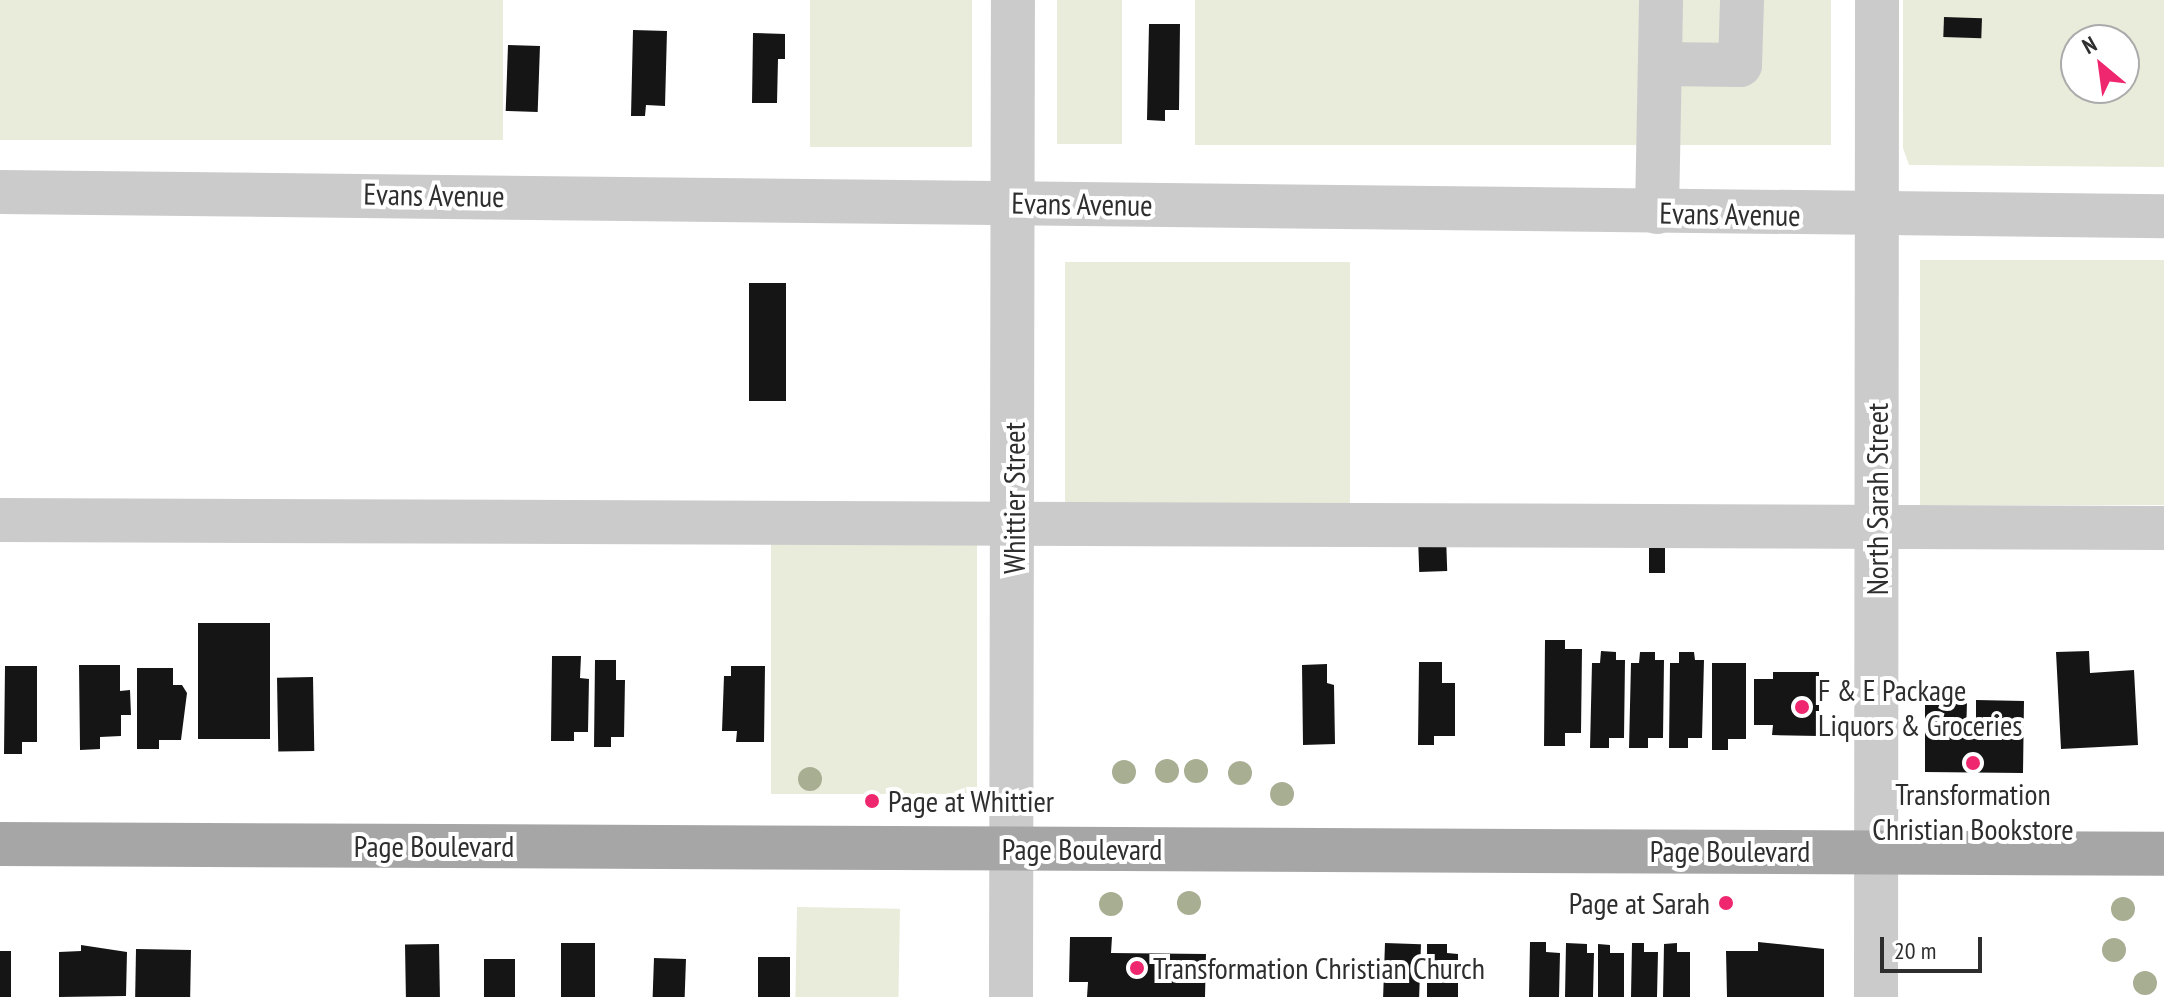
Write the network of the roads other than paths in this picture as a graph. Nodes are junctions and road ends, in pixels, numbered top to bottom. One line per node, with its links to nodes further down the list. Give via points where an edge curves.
1 (1013, 0): 7 (street, Whittier Street)
2 (1661, 0): 5 (street)
3 (1742, 0): 5 (street, via 1740,65)
4 (1877, 0): 10 (street, North Sarah Street)
5 (1661, 64): 8 (street)
6 (0, 192): 7 (street, Evans Avenue)
7 (1015, 203): 8 (street, Evans Avenue); 12 (street, Whittier Street)
8 (1657, 212): 10 (street, Evans Avenue)
9 (2164, 216): 10 (street, Evans Avenue)
10 (1877, 217): 13 (street, North Sarah Street)
11 (0, 520): 12 (street)
12 (1014, 524): 13 (street); 16 (street, Whittier Street)
13 (1877, 527): 14 (street); 17 (street, North Sarah Street)
14 (2164, 528)
15 (0, 844): 16 (main road, Page Boulevard)
16 (1012, 849): 17 (main road, Page Boulevard); 19 (street, Whittier Street)
17 (1875, 852): 18 (main road, Page Boulevard); 20 (street, North Sarah Street)
18 (2164, 854)
19 (1011, 997)
20 (1876, 997)

